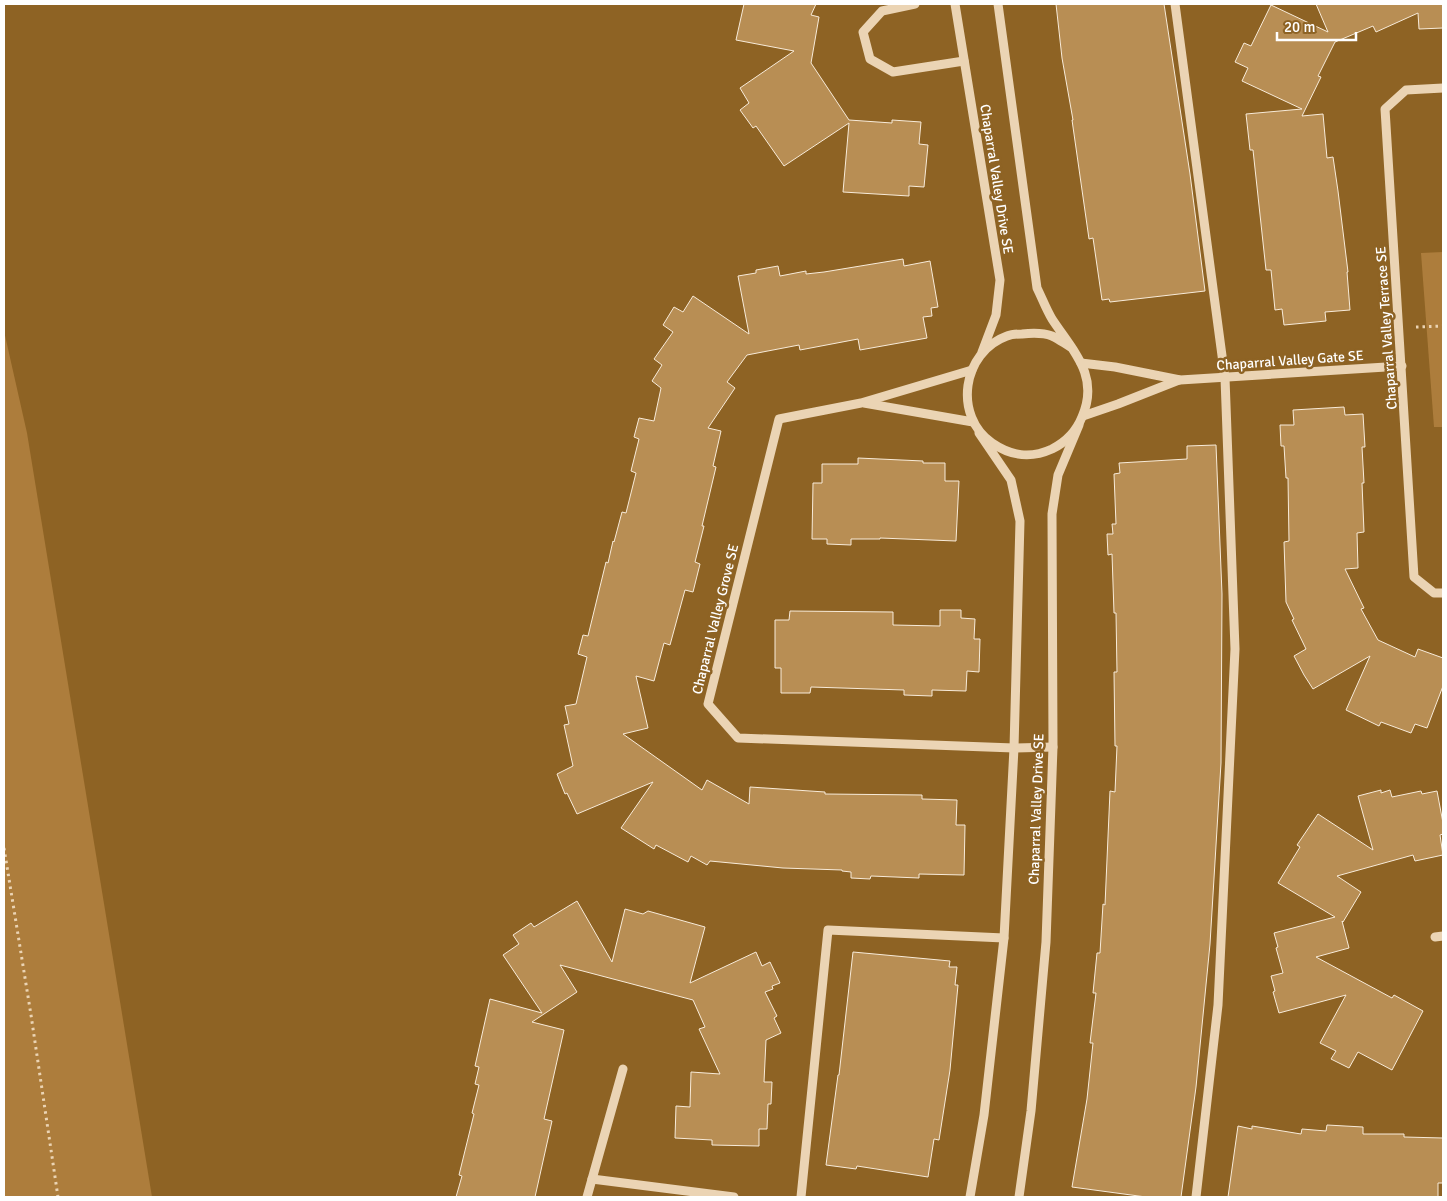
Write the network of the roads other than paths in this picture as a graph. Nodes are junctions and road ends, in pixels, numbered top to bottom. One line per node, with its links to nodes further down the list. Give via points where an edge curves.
1 (915, 4): 5 (street, via 882,11 863,32 870,59 893,72)
2 (955, 4): 5 (street, Chaparral Valley Drive SE)
3 (998, 4): 7 (street, Chaparral Valley Drive SE, via 1037,288 1050,316)
4 (1175, 4): 12 (street)
5 (964, 61): 8 (street, Chaparral Valley Drive SE, via 1000,280 996,315)
6 (1443, 88): 10 (street, Chaparral Valley Terrace SE, via 1406,90 1385,109)
7 (1072, 348): 8 (street, via 1051,336 1029,333 1008,336); 9 (street)
8 (980, 356): 11 (street)
9 (1081, 363): 13 (street, Chaparral Valley Gate SE); 15 (street, via 1089,386)
10 (1402, 366): 12 (street, Chaparral Valley Gate SE); 19 (street, Chaparral Valley Terrace SE, via 1414,577 1434,593)
11 (972, 370): 14 (street, Chaparral Valley Grove SE); 16 (street, via 968,378 968,399)
12 (1225, 378): 13 (street, Chaparral Valley Gate SE); 30 (street, via 1235,649 1218,1005)
13 (1180, 380): 15 (street, Chaparral Valley Gate SE)
14 (862, 403): 16 (street, Chaparral Valley Grove SE); 20 (street, Chaparral Valley Grove SE, via 779,419 708,704 738,738)
15 (1083, 416): 17 (street)
16 (973, 422): 18 (street)
17 (1079, 426): 18 (street, via 1064,444 1026,456 1002,450); 21 (street, Chaparral Valley Drive SE, via 1058,475 1052,514)
18 (979, 433): 20 (street, Chaparral Valley Drive SE, via 1011,480 1020,521)
19 (1443, 593)
20 (1014, 748): 21 (street, Chaparral Valley Grove SE); 22 (street, Chaparral Valley Drive SE)
21 (1053, 748): 29 (street, Chaparral Valley Drive SE, via 1045,952 1031,1111)
22 (1004, 938): 27 (street, via 828,930); 28 (street, Chaparral Valley Drive SE, via 984,1115)
23 (622, 1069): 24 (street)
24 (592, 1179): 25 (street); 26 (street)
25 (587, 1197)
26 (734, 1197)
27 (800, 1197)
28 (970, 1197)
29 (1018, 1197)
30 (1196, 1197)

